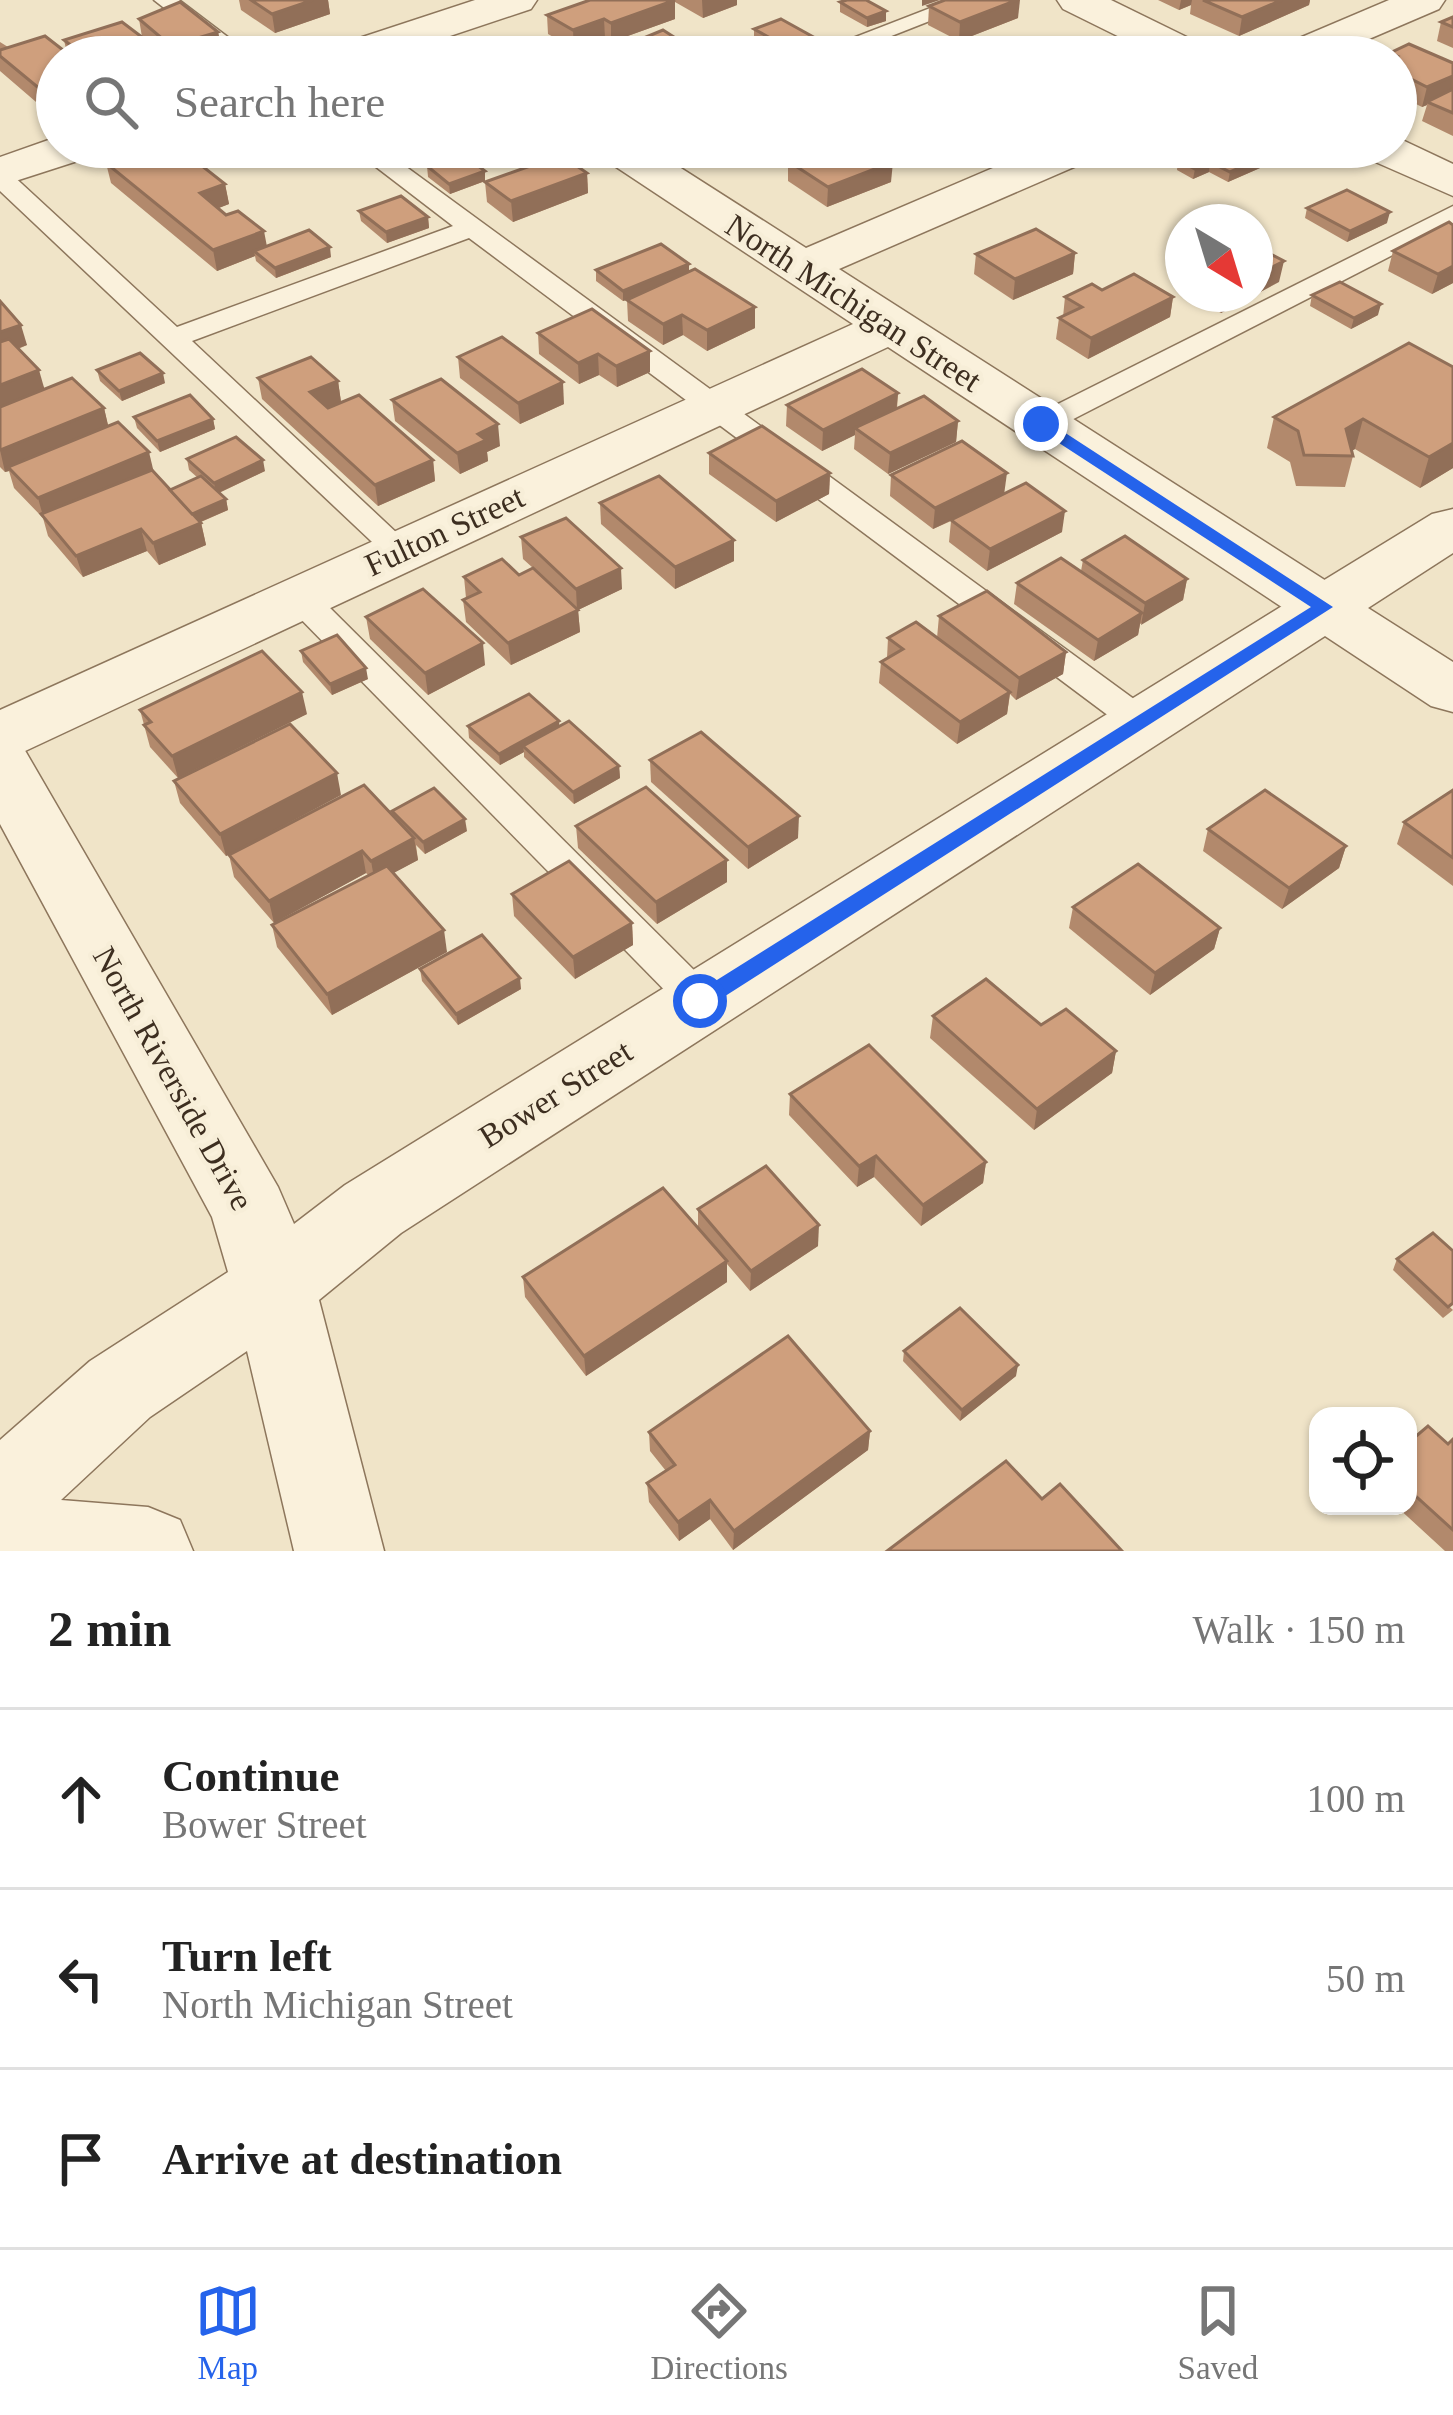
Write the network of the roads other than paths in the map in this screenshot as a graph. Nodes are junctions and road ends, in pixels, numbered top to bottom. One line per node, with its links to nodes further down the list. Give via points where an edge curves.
1 (165, 0): 8 (lane)
2 (394, 0): 7 (street)
3 (516, 0): 7 (street)
4 (972, 0): 11 (lane)
5 (1078, 0): 12 (street)
6 (1424, 0): 13 (street)
7 (435, 27): 9 (street); 10 (street)
8 (214, 36)
9 (408, 36)
10 (449, 36)
11 (873, 36)
12 (1151, 36)
13 (1340, 36)
14 (36, 161): 19 (street)
15 (1417, 165): 20 (street)
16 (391, 168): 22 (lane)
17 (649, 168): 23 (street, North Michigan Street)
18 (1032, 168): 23 (street)
19 (0, 175): 25 (lane)
20 (1453, 182)
21 (1453, 214): 27 (lane)
22 (472, 228): 25 (lane); 26 (lane)
23 (800, 268): 24 (street, North Michigan Street)
24 (890, 326): 26 (street, Fulton Street); 27 (street, North Michigan Street)
25 (175, 338): 29 (lane)
26 (713, 406): 29 (street, Fulton Street); 33 (lane)
27 (1041, 424): 31 (street, North Michigan Street)
28 (1453, 526): 31 (street, Bower Street)
29 (399, 550): 30 (street, Fulton Street)
30 (299, 596): 34 (street, Fulton Street); 36 (lane)
31 (1324, 607): 32 (street, North Michigan Street); 33 (street, Bower Street)
32 (1453, 691)
33 (1141, 722): 36 (street, Bower Street)
34 (0, 736)
35 (0, 763): 37 (street, North Riverside Drive, via 250,1211)
36 (700, 1001): 37 (street, Bower Street, via 373,1209)
37 (274, 1287): 38 (street, Bower Street, via 120,1389); 41 (street, North Riverside Drive)
38 (0, 1497)
39 (0, 1538): 40 (street)
40 (148, 1551)
41 (339, 1551)

